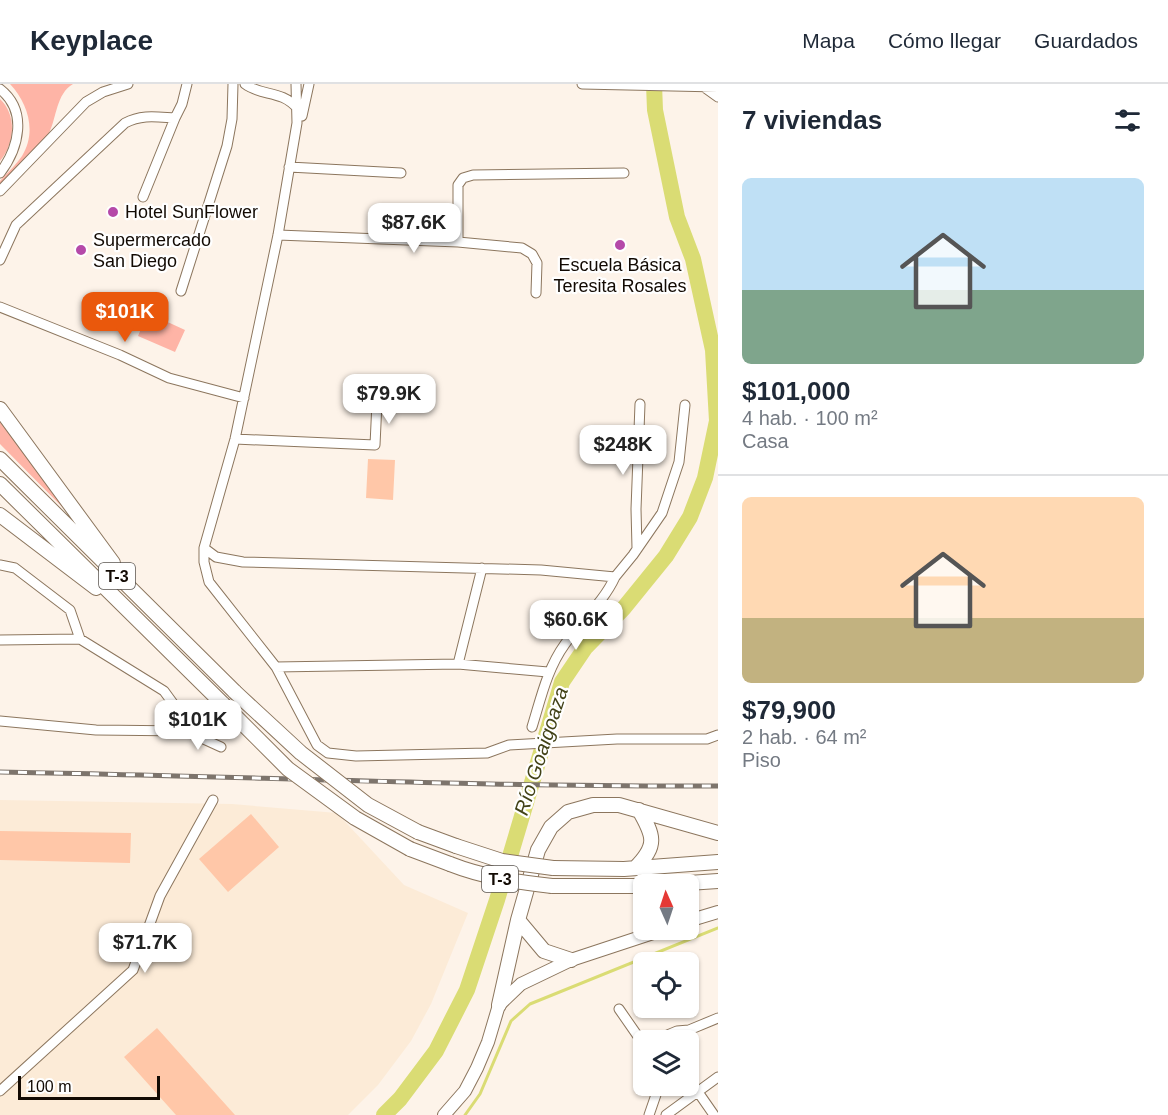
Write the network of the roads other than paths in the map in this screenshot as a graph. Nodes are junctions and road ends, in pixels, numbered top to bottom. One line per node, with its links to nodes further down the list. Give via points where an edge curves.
1 (128, 84): 19 (street, via 86,102)
2 (187, 84): 13 (street)
3 (233, 84): 24 (street, via 227,146)
4 (245, 84): 12 (street, via 254,90 278,94)
5 (296, 84): 12 (street)
6 (309, 84): 14 (street)
7 (582, 84): 8 (street)
8 (704, 87): 9 (street); 11 (street)
9 (718, 87)
10 (0, 89): 17 (street, via 16,110 18,126 16,144)
11 (718, 97)
12 (298, 109): 14 (street)
13 (175, 118): 20 (street); 23 (street, via 145,116 125,123 16,225)
14 (297, 123): 15 (street)
15 (289, 167): 18 (street); 21 (street)
16 (624, 172): 22 (street, via 463,178 458,185)
17 (0, 173)
18 (401, 173)
19 (0, 191)
20 (143, 197)
21 (278, 235): 22 (street); 27 (street)
22 (458, 243): 25 (street, via 522,248 532,254 537,263)
23 (0, 260)
24 (181, 291)
25 (536, 293)
26 (0, 307): 27 (street, via 169,378)
27 (244, 399): 32 (street)
28 (377, 402): 32 (street, via 375,445)
29 (640, 404): 37 (street)
30 (685, 405): 37 (street, via 679,462 662,513)
31 (0, 409): 41 (main road)
32 (235, 439): 36 (street)
33 (0, 459): 41 (main road, T-3)
34 (0, 484): 42 (main road, T-3)
35 (0, 515): 42 (main road)
36 (204, 548): 39 (street, via 216,557 243,562); 46 (street, via 209,582)
37 (638, 548): 40 (street)
38 (0, 565): 43 (street, via 15,568 70,610)
39 (482, 568): 40 (street); 45 (street)
40 (615, 577): 47 (street)
41 (139, 598): 57 (main road, T-3, bridge, via 300,753 368,805 418,832 502,861 553,868)
42 (149, 630): 60 (main road, T-3, bridge, via 288,769 355,818 410,849 493,878 552,886)
43 (80, 639): 44 (street); 50 (street, via 164,691 180,712)
44 (0, 640)
45 (458, 664): 46 (street); 47 (street)
46 (276, 668): 51 (street, via 317,745 328,753 487,753 509,746 617,739 706,739)
47 (548, 672): 49 (street)
48 (0, 721): 50 (street, via 96,730)
49 (532, 727)
50 (186, 731): 52 (street)
51 (718, 735)
52 (222, 747)
53 (213, 800): 72 (street, via 160,896 132,970)
54 (639, 810): 55 (main road); 57 (main road, via 652,841 650,850); 63 (main road, T-3, via 593,805 568,812 551,827 538,850)
55 (718, 833)
56 (718, 862): 57 (main road, T-3)
57 (635, 868)
58 (718, 881): 59 (main road)
59 (699, 882)
60 (633, 886)
61 (718, 912): 62 (main road)
62 (699, 918)
63 (518, 920): 65 (main road, via 544,951); 66 (main road, T-3)
64 (633, 940): 65 (main road)
65 (571, 960): 66 (main road, via 521,984)
66 (499, 1005): 77 (main road, via 477,1068 465,1091)
67 (619, 1009): 69 (street)
68 (718, 1018): 70 (street)
69 (634, 1030)
70 (689, 1030)
71 (718, 1077): 73 (street)
72 (0, 1091)
73 (699, 1091)
74 (699, 1093): 80 (street)
75 (656, 1096): 78 (street)
76 (692, 1096): 79 (street)
77 (444, 1115)
78 (649, 1115)
79 (666, 1115)
80 (714, 1115)

